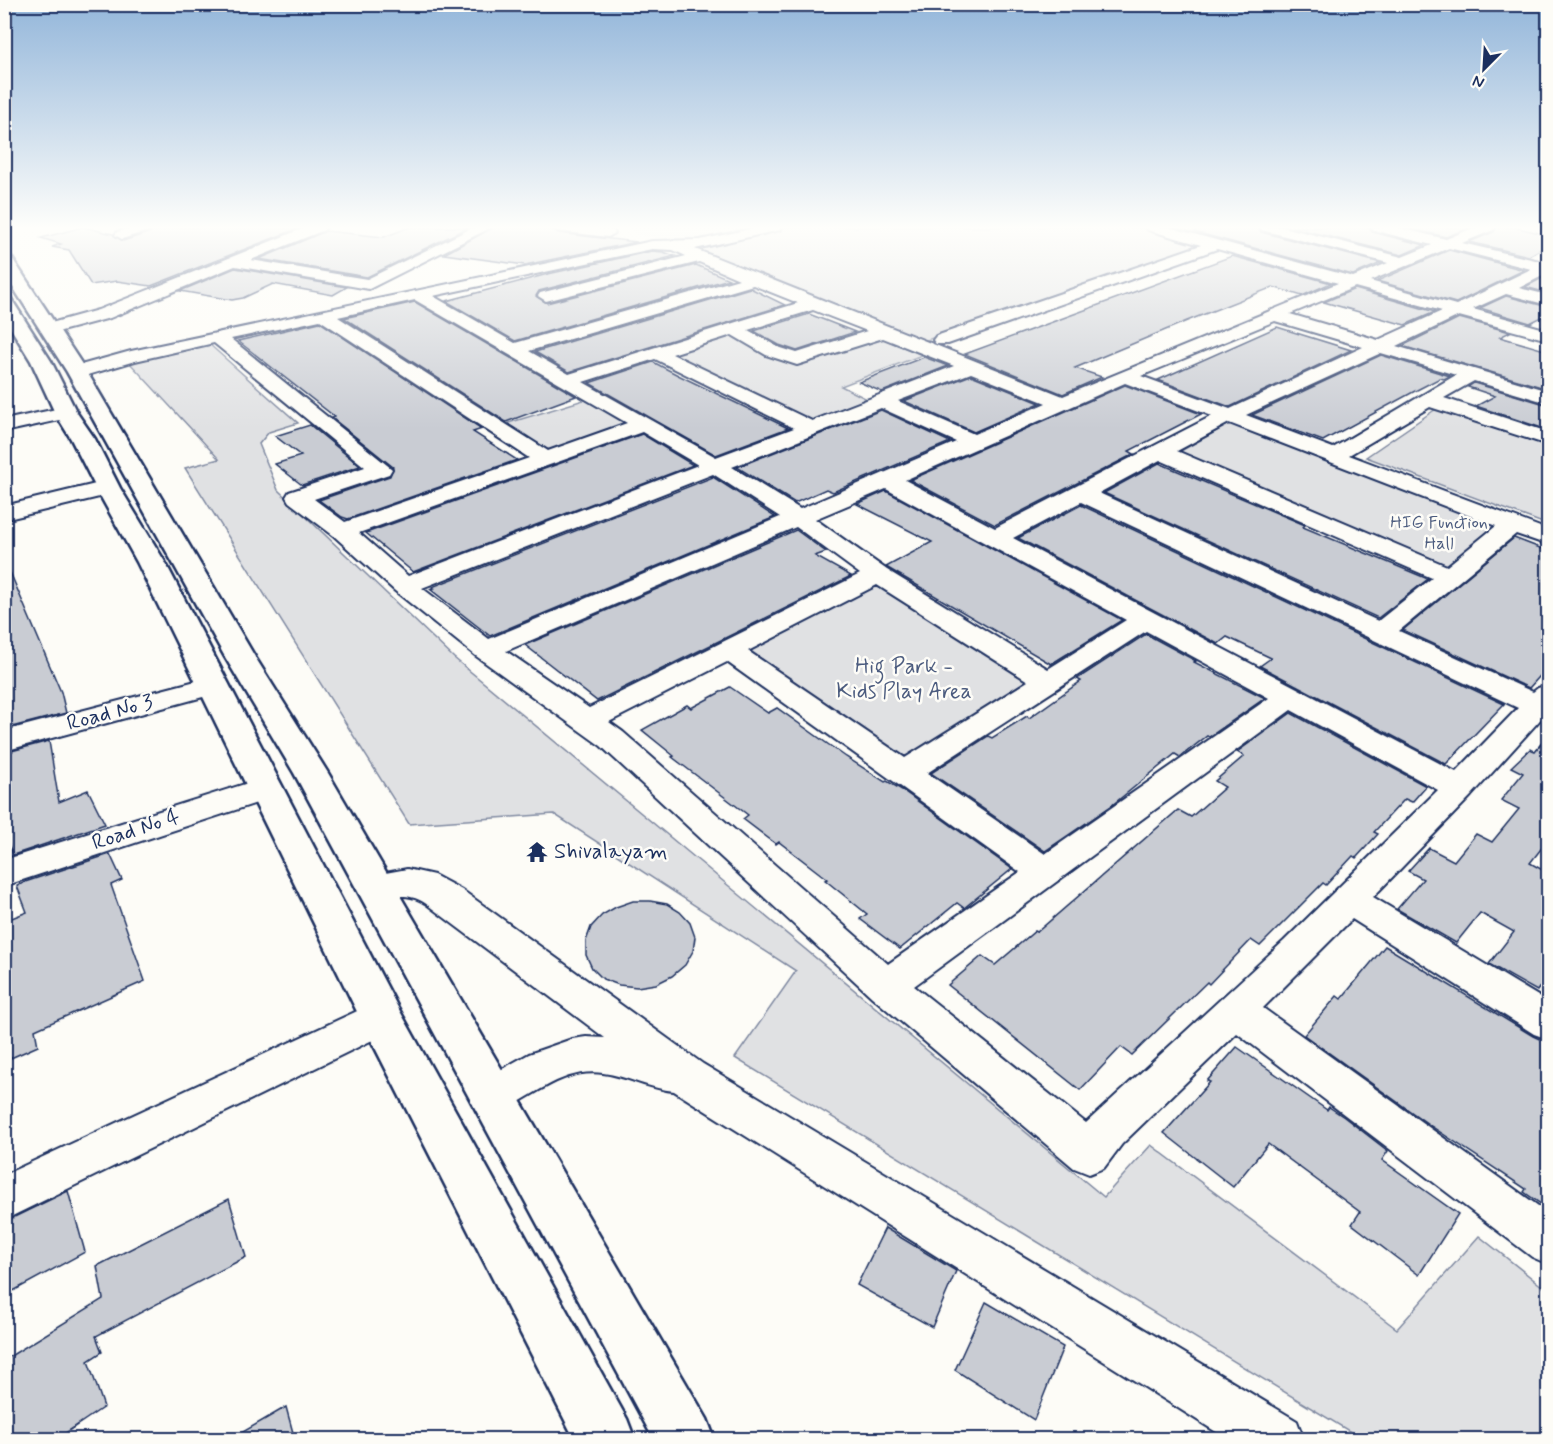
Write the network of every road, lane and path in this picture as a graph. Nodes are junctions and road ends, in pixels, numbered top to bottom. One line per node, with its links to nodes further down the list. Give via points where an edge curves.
1 (27, 294): 22 (highway)
2 (154, 294): 22 (street)
3 (415, 294): 19 (street)
4 (417, 294): 29 (street)
5 (543, 294): 14 (street)
6 (552, 294): 14 (street)
7 (704, 294): 21 (street)
8 (790, 294): 17 (street)
9 (1073, 294): 27 (street)
10 (1322, 294): 20 (street)
11 (1397, 294): 18 (street)
12 (1492, 294): 18 (street)
13 (1526, 294): 15 (street)
14 (546, 296): 21 (street)
15 (1548, 300)
16 (4, 301): 40 (highway, via 41,361)
17 (814, 304): 23 (street); 24 (street)
18 (1456, 310): 25 (street); 28 (street)
19 (322, 314): 26 (street); 49 (street)
20 (1274, 315): 28 (street); 34 (street)
21 (598, 325): 29 (street)
22 (50, 329): 32 (highway)
23 (734, 329): 24 (street, via 772,351 797,359); 30 (street)
24 (883, 332): 31 (street)
25 (1548, 335)
26 (218, 337): 32 (street); 57 (street, via 381,469 297,497)
27 (942, 340)
28 (1380, 345): 33 (street); 41 (street)
29 (515, 349): 35 (street)
30 (656, 353): 35 (street); 44 (street)
31 (972, 366): 38 (street); 39 (street)
32 (77, 372): 60 (highway)
33 (1473, 374): 36 (street); 37 (street)
34 (1125, 376): 39 (street); 41 (street)
35 (569, 380): 42 (street)
36 (1548, 397)
37 (1427, 399): 45 (street); 47 (street)
38 (881, 401): 44 (street); 46 (street)
39 (1063, 403): 46 (street)
40 (66, 413): 43 (street); 52 (highway)
41 (1233, 413): 48 (street); 56 (street)
42 (645, 424): 49 (street); 50 (street)
43 (4, 426)
44 (810, 428): 50 (street)
45 (1548, 439)
46 (974, 442): 51 (street)
47 (1342, 450)
48 (1160, 452): 53 (street); 62 (street)
49 (545, 459): 57 (street)
50 (714, 465): 55 (street); 63 (street)
51 (887, 480): 55 (street); 58 (street)
52 (108, 488): 54 (street); 60 (highway)
53 (1081, 493): 58 (street); 65 (street)
54 (4, 513)
55 (797, 517): 61 (street); 66 (street)
56 (1514, 524): 59 (street); 62 (street)
57 (342, 531): 63 (street)
58 (995, 538): 64 (street)
59 (1548, 538)
60 (160, 547): 69 (highway); 79 (highway)
61 (878, 575): 67 (street); 68 (street)
62 (1450, 576): 65 (street)
63 (404, 586): 66 (street)
64 (1146, 619): 68 (street); 70 (street)
65 (1380, 632): 71 (street)
66 (486, 650): 72 (street)
67 (728, 651): 72 (street); 74 (street)
68 (1048, 681): 74 (street)
69 (215, 685): 73 (street, Road No 3); 75 (highway)
70 (1290, 697): 76 (street); 77 (street)
71 (1543, 699): 76 (street)
72 (587, 721): 81 (street, via 612,739)
73 (4, 741)
74 (904, 773): 77 (street)
75 (267, 788): 78 (street, Road No 4); 83 (highway)
76 (1460, 788): 80 (street)
77 (1046, 872): 81 (street)
78 (4, 873)
79 (376, 886): 85 (street, via 410,880 425,885); 86 (highway)
80 (1349, 900): 82 (street); 84 (street)
81 (886, 986): 82 (street, via 1089,1153 1107,1130)
82 (1237, 1011): 88 (street)
83 (381, 1017): 87 (street); 89 (highway)
84 (1548, 1022)
85 (688, 1077): 86 (street, via 599,1054 580,1055 561,1059); 91 (street)
86 (492, 1096): 90 (highway)
87 (4, 1198)
88 (1548, 1241)
89 (606, 1440)
90 (686, 1440)
91 (1278, 1440)

